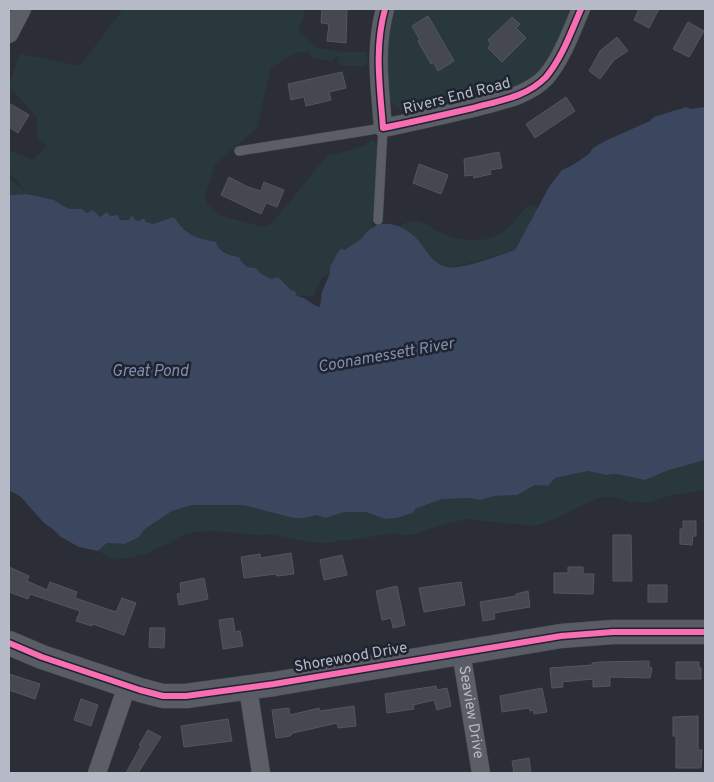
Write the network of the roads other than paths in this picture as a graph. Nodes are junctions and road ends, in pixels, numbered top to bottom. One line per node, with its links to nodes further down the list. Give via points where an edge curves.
1 (22, 9): 4 (street)
2 (385, 9): 5 (street, via 378,58)
3 (581, 9): 5 (street, Rivers End Road, via 555,64 532,88 509,98)
4 (9, 34)
5 (383, 128): 6 (lane); 7 (lane)
6 (239, 151)
7 (378, 220)
8 (705, 632): 10 (street, Shorewood Drive, via 570,635)
9 (9, 643): 11 (street, Shorewood Drive)
10 (461, 652): 12 (street, Shorewood Drive); 15 (street, Seaview Drive)
11 (127, 686): 12 (street, Shorewood Drive, via 163,696); 13 (street)
12 (248, 688): 14 (street)
13 (97, 773)
14 (261, 773)
15 (481, 773)

